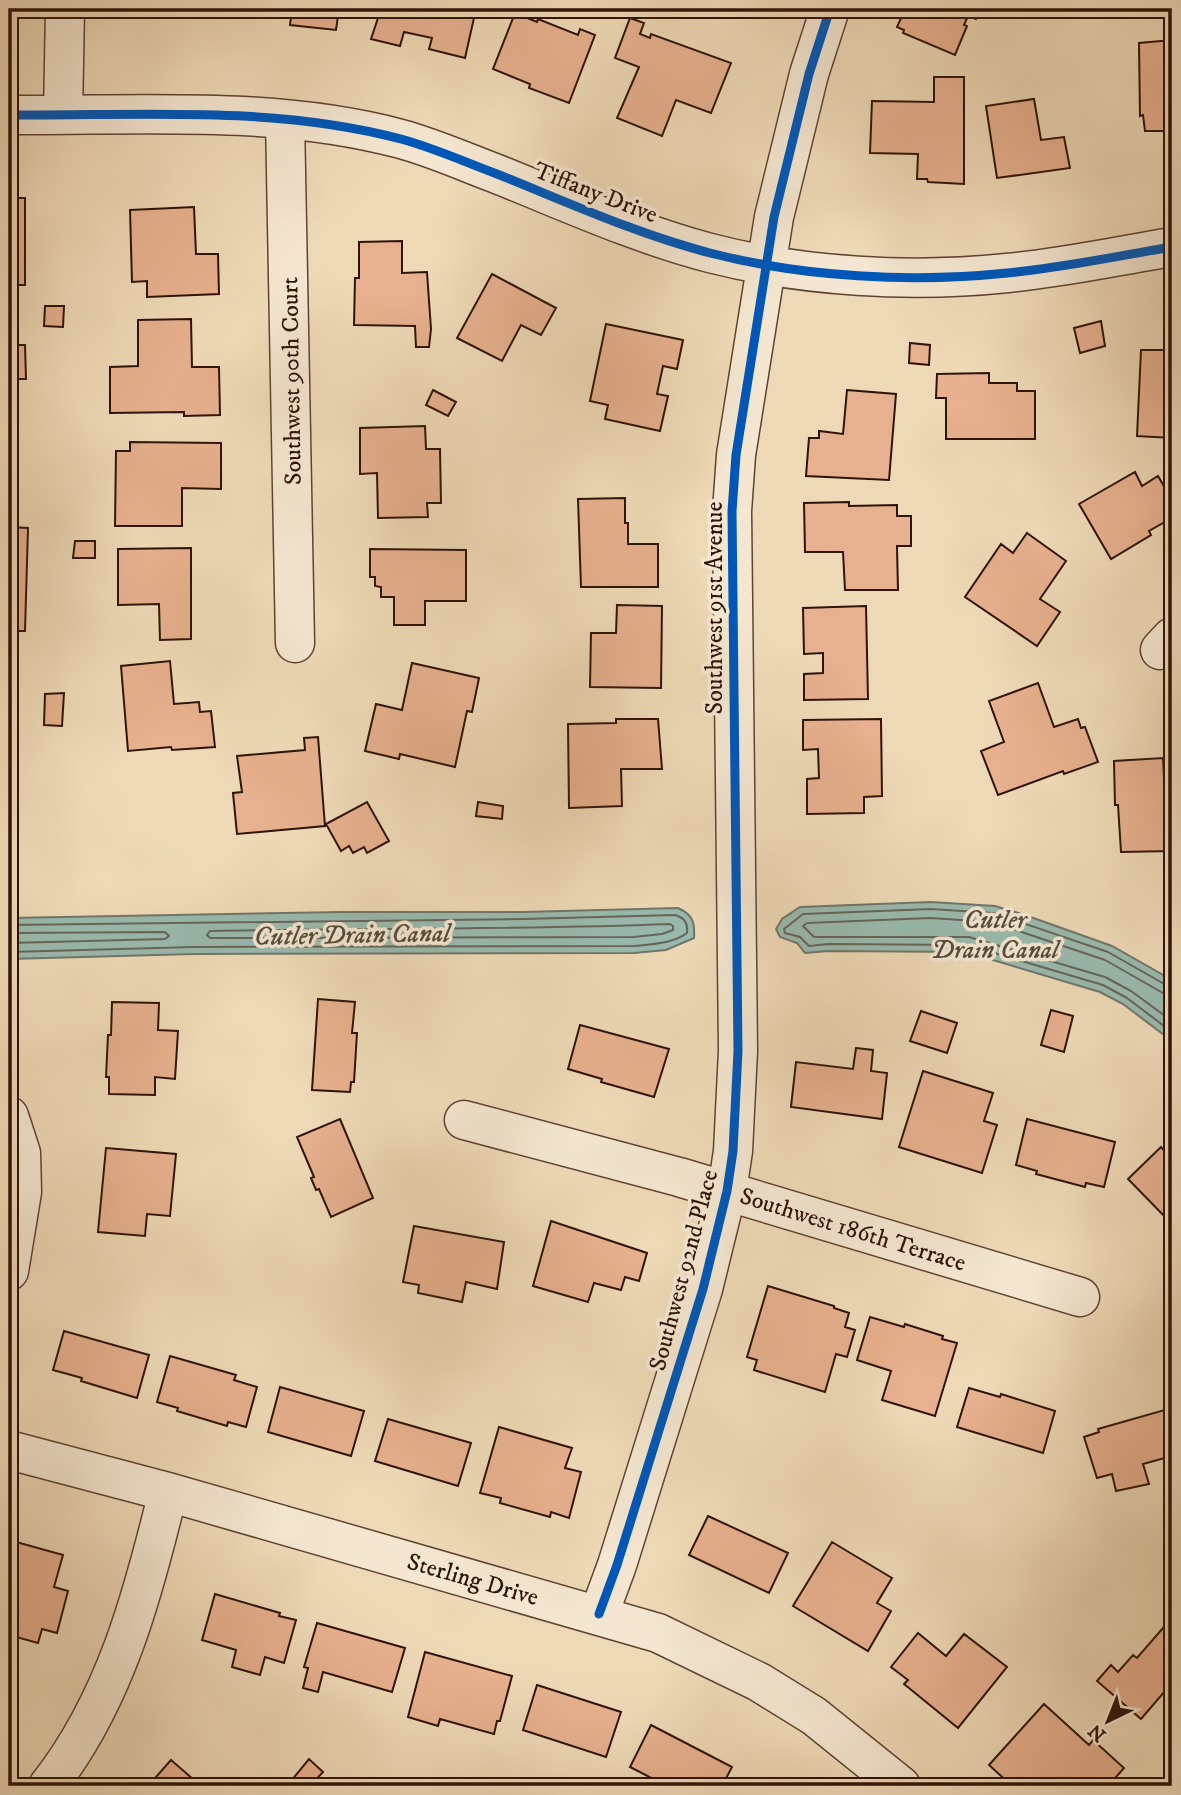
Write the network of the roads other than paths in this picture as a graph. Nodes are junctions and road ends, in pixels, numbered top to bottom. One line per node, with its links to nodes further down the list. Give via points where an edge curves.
1 (65, 9): 4 (street)
2 (830, 9): 7 (street, Southwest 91st Avenue, via 812,62 774,217)
3 (9, 115): 4 (street, Tiffany Drive)
4 (63, 115): 5 (street, Tiffany Drive, via 209,114)
5 (285, 119): 7 (street, Tiffany Drive, via 401,139 619,223 710,253); 8 (street, Southwest 90th Court)
6 (1172, 247): 7 (street, Tiffany Drive, via 1009,273 951,277 820,272)
7 (767, 265): 9 (street, Southwest 91st Avenue, via 740,428 732,511)
8 (295, 643)
9 (736, 924): 12 (street, Southwest 92nd Place, via 738,1051)
10 (9, 1115): 13 (street, via 20,1153 23,1192)
11 (464, 1120): 12 (street, Southwest 186th Terrace)
12 (727, 1192): 14 (street, Southwest 186th Terrace); 17 (street, Southwest 92nd Place, via 703,1289)
13 (9, 1271)
14 (1080, 1297)
15 (9, 1450): 16 (street, Sterling Drive)
16 (168, 1492): 17 (street, Sterling Drive); 18 (street, via 117,1665 87,1729)
17 (599, 1615): 19 (street, Sterling Drive, via 658,1633 759,1682 814,1716)
18 (48, 1786)
19 (901, 1786)

